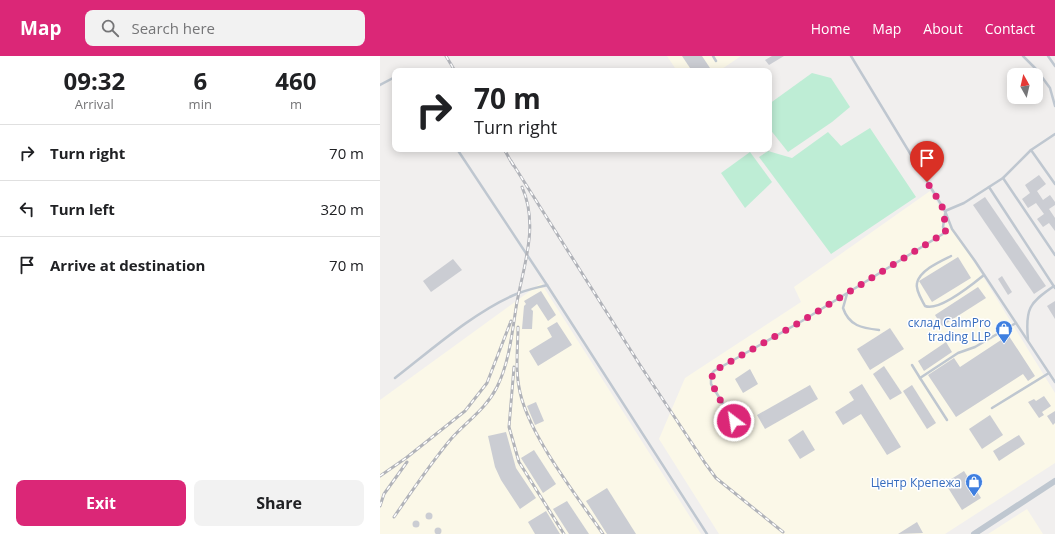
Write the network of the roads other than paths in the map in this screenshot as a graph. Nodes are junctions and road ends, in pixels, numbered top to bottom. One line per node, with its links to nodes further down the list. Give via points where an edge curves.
1 (713, 56): 5 (lane)
2 (852, 56): 16 (lane)
3 (1023, 56): 9 (lane, via 1050,88)
4 (1048, 56): 6 (lane)
5 (716, 61)
6 (1055, 66)
7 (392, 79): 8 (lane)
8 (380, 85)
9 (1055, 106)
10 (1055, 134): 11 (lane)
11 (1031, 150): 13 (lane); 14 (lane)
12 (459, 152): 22 (lane)
13 (1004, 178): 15 (lane); 19 (lane)
14 (1055, 184)
15 (989, 188): 16 (lane); 23 (lane)
16 (945, 211): 17 (lane); 18 (lane, via 943,227)
17 (952, 229): 18 (lane); 21 (lane)
18 (946, 232): 24 (lane)
19 (1055, 255)
20 (951, 256): 21 (lane, via 920,276 917,288 925,306 934,307 947,301)
21 (984, 275): 25 (lane)
22 (547, 285): 30 (lane, via 519,293 498,303 454,332); 37 (lane)
23 (1054, 287): 27 (lane, via 1035,299 1028,311)
24 (847, 293): 26 (lane, via 843,308 851,322 860,328); 35 (lane, via 714,371 711,375 711,384)
25 (1016, 322): 27 (lane); 31 (lane, via 975,347 958,353)
26 (879, 330)
27 (1028, 342): 29 (lane)
28 (912, 365): 31 (lane)
29 (1048, 373): 32 (lane); 33 (lane)
30 (395, 378)
31 (920, 378): 34 (lane)
32 (1055, 382)
33 (992, 408)
34 (947, 420)
35 (741, 433)
36 (1055, 481): 38 (street)
37 (708, 534)
38 (974, 534)

